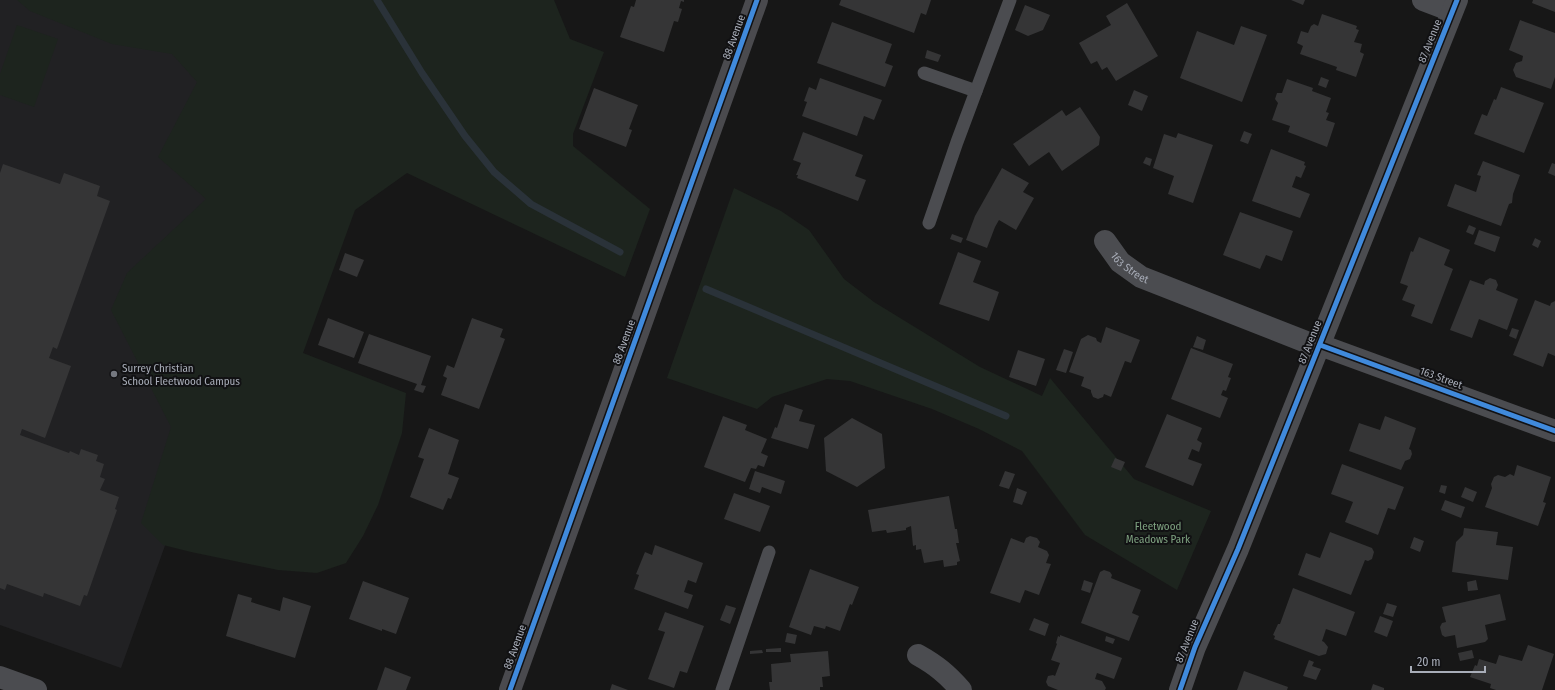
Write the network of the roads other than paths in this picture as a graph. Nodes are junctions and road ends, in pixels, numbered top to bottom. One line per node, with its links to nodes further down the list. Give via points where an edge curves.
1 (757, 0): 15 (main road, 88 Avenue)
2 (1010, 0): 6 (lane)
3 (1423, 0): 4 (street)
4 (1455, 6): 9 (street, 87 Avenue)
5 (924, 73): 6 (lane)
6 (976, 91): 7 (lane)
7 (930, 223)
8 (1105, 241): 9 (street, 163 Street, via 1125,267 1141,277)
9 (1319, 346): 10 (street, 163 Street); 18 (street, 87 Avenue, via 1238,549 1195,647)
10 (1555, 431)
11 (769, 552): 16 (lane)
12 (918, 655): 17 (street, via 945,672)
13 (0, 677): 14 (street)
14 (36, 690)
15 (510, 690)
16 (722, 690)
17 (961, 690)
18 (1180, 690)

